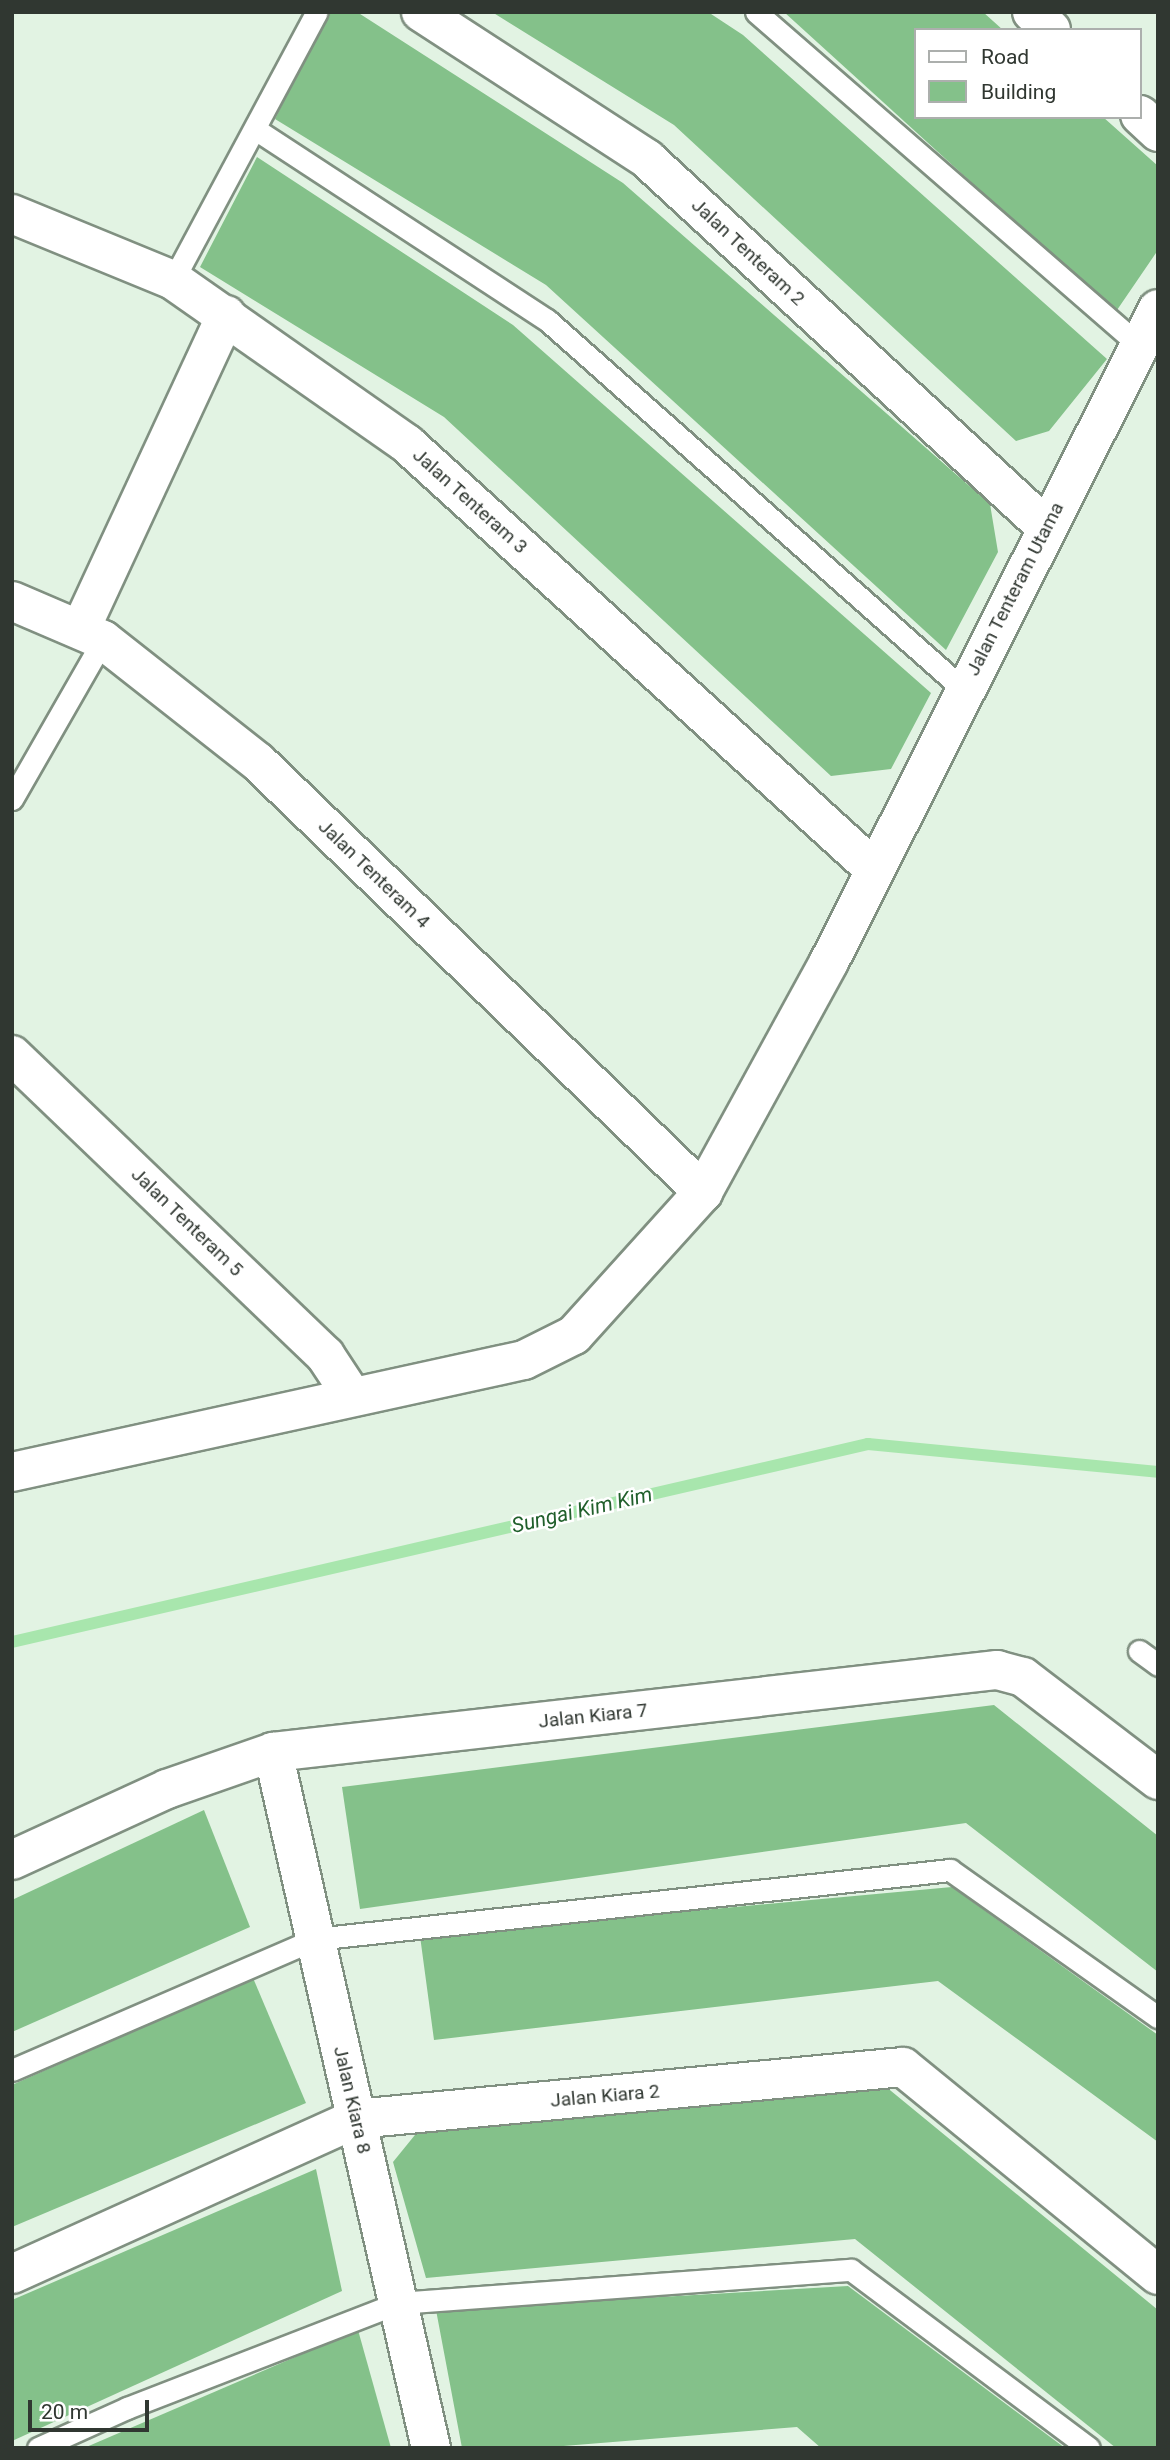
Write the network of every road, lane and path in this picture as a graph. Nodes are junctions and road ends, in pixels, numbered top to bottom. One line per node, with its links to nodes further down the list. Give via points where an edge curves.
1 (317, 12): 7 (lane)
2 (421, 12): 14 (street, Jalan Tenteram 2, via 647,159)
3 (756, 12): 13 (lane)
4 (1032, 12): 5 (street)
5 (1049, 28)
6 (1142, 117): 8 (street)
7 (255, 129): 10 (lane); 17 (lane, via 547,320)
8 (1158, 132)
9 (12, 214): 10 (street, Jalan Tenteram 3)
10 (173, 280): 12 (street, Jalan Tenteram 3)
11 (1158, 309): 13 (street, Jalan Tenteram Utama)
12 (226, 315): 16 (street); 19 (street, Jalan Tenteram 3, via 407,444)
13 (1139, 345): 14 (street, Jalan Tenteram Utama)
14 (1046, 528): 17 (street, Jalan Tenteram Utama)
15 (12, 601): 16 (street, Jalan Tenteram 4)
16 (92, 634): 18 (lane); 21 (street, Jalan Tenteram 4, via 258,762)
17 (964, 690): 19 (street, Jalan Tenteram Utama)
18 (12, 799)
19 (873, 868): 21 (street, Jalan Tenteram Utama, via 829,962)
20 (12, 1055): 22 (street, Jalan Tenteram 5, via 325,1355)
21 (703, 1192): 22 (street, Jalan Tenteram Utama, via 573,1335 524,1360)
22 (352, 1396): 23 (street, Jalan Tenteram Utama)
23 (12, 1472)
24 (1139, 1651): 25 (lane)
25 (1158, 1665)
26 (273, 1752): 27 (street, Jalan Kiara 7, via 1006,1670 1023,1677); 28 (street, Jalan Kiara 7, via 167,1789); 29 (street, Jalan Kiara 8)
27 (1158, 1780)
28 (12, 1860)
29 (315, 1939): 30 (lane, via 950,1870); 31 (lane); 32 (street, Jalan Kiara 8)
30 (1158, 2017)
31 (12, 2070)
32 (356, 2119): 33 (street, Jalan Kiara 2); 34 (street, Jalan Kiara 2, via 904,2067); 35 (street, Jalan Kiara 8)
33 (12, 2274)
34 (1158, 2275)
35 (398, 2303): 36 (lane, via 127,2408); 37 (street, Jalan Kiara 8); 38 (lane, via 851,2270)
36 (38, 2448)
37 (431, 2448)
38 (1089, 2448)

